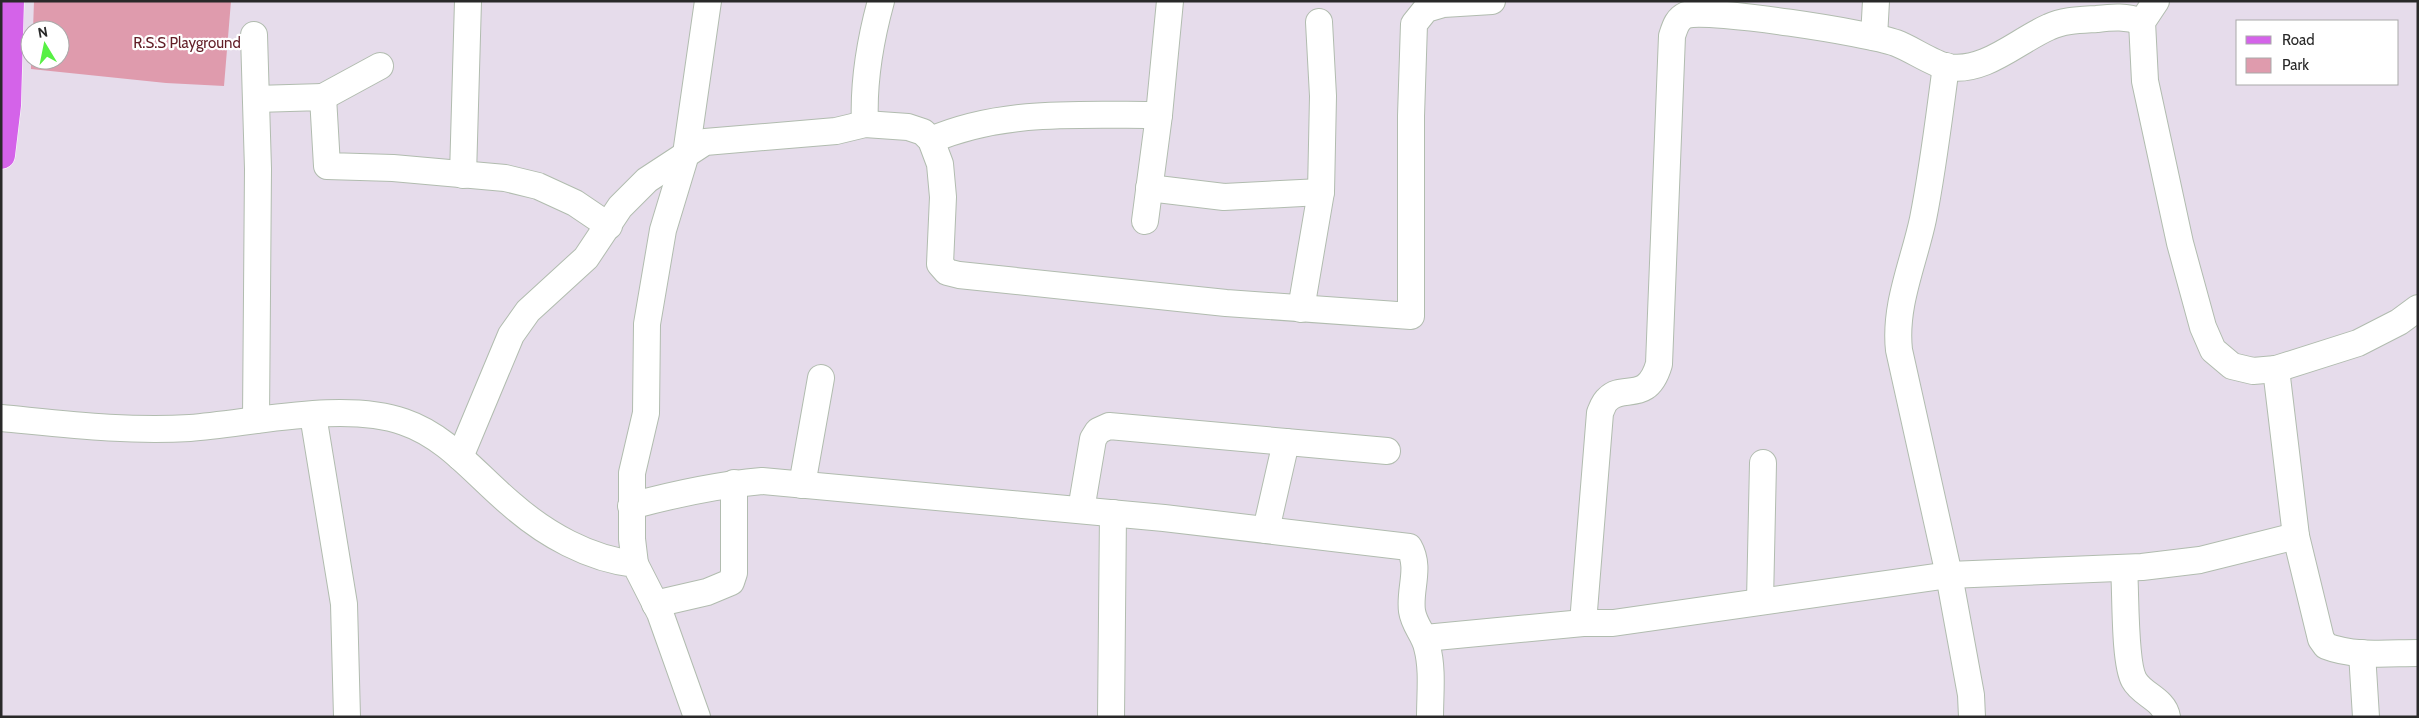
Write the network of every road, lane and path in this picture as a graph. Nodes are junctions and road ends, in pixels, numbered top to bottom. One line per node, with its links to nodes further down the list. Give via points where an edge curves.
1 (10, 1): 21 (main road, via 7,105)
2 (468, 1): 22 (street)
3 (708, 1): 20 (street)
4 (880, 1): 18 (street, via 871,41)
5 (1170, 1): 17 (street)
6 (1492, 1): 28 (street, via 1443,4 1426,9 1414,24 1411,316)
7 (1876, 1): 12 (street)
8 (1699, 7): 12 (street, via 1713,13); 50 (street, via 1678,21 1672,36 1659,364 1655,377 1645,387 1608,398 1600,412)
9 (2149, 12): 14 (street, via 2130,17 2062,22 1989,60 1962,67); 29 (street, via 2145,81 2180,243 2203,327 2214,350 2232,366 2252,371)
10 (1319, 22): 24 (street, via 1323,96)
11 (254, 35): 16 (street)
12 (1874, 37): 14 (street, via 1896,43)
13 (380, 66): 15 (street)
14 (1946, 66): 47 (street, via 1923,218 1897,331)
15 (323, 97): 16 (street); 22 (street, via 327,166)
16 (256, 99): 33 (street)
17 (1159, 115): 19 (street, via 1003,119 957,129); 23 (street)
18 (865, 124): 19 (street, via 908,127 922,132); 20 (street, via 836,131 705,142)
19 (931, 140): 28 (street, via 940,164 943,197 940,264 947,272)
20 (686, 154): 26 (street, via 647,180 620,206); 40 (street, via 663,230 647,324 646,413 632,473)
21 (1, 155)
22 (464, 175): 26 (street, via 505,178 538,186 575,202)
23 (1149, 188): 24 (street, via 1224,197); 25 (street)
24 (1320, 192): 28 (street)
25 (1145, 221)
26 (609, 226): 36 (street, via 586,258 528,311 511,335)
27 (2418, 308): 29 (street, via 2399,322 2358,343)
28 (1300, 309)
29 (2276, 369): 44 (street)
30 (821, 378): 39 (street)
31 (313, 415): 33 (street); 36 (street, via 365,413 404,422 436,437); 54 (street, via 344,604)
32 (1, 418): 33 (street, via 145,429 191,428)
33 (256, 420)
34 (1286, 442): 35 (street); 41 (street, via 1109,426 1102,428 1094,439); 43 (street)
35 (1387, 451)
36 (460, 457): 45 (street, via 511,505 553,536 586,552)
37 (1762, 463): 48 (street)
38 (734, 483): 39 (street, via 762,481); 40 (street); 49 (street, via 734,573 731,582 707,592)
39 (802, 485): 41 (street)
40 (632, 506): 45 (street)
41 (1081, 510): 42 (street)
42 (1112, 513): 43 (street); 56 (street)
43 (1266, 530): 51 (street, via 1409,547 1415,558 1414,622)
44 (2296, 536): 46 (street, via 2200,560); 52 (street, via 2321,639 2326,646)
45 (635, 564): 49 (street)
46 (2124, 568): 47 (street); 59 (street, via 2128,652 2134,680 2166,709)
47 (1949, 575): 48 (street); 58 (street, via 1971,695)
48 (1760, 601): 50 (street, via 1612,623)
49 (655, 604): 55 (street)
50 (1583, 623): 51 (street)
51 (1425, 638): 57 (street, via 1430,668)
52 (2362, 653): 53 (street); 60 (street)
53 (2418, 653)
54 (347, 717)
55 (697, 717)
56 (1111, 717)
57 (1430, 717)
58 (1972, 717)
59 (2167, 717)
60 (2366, 717)

